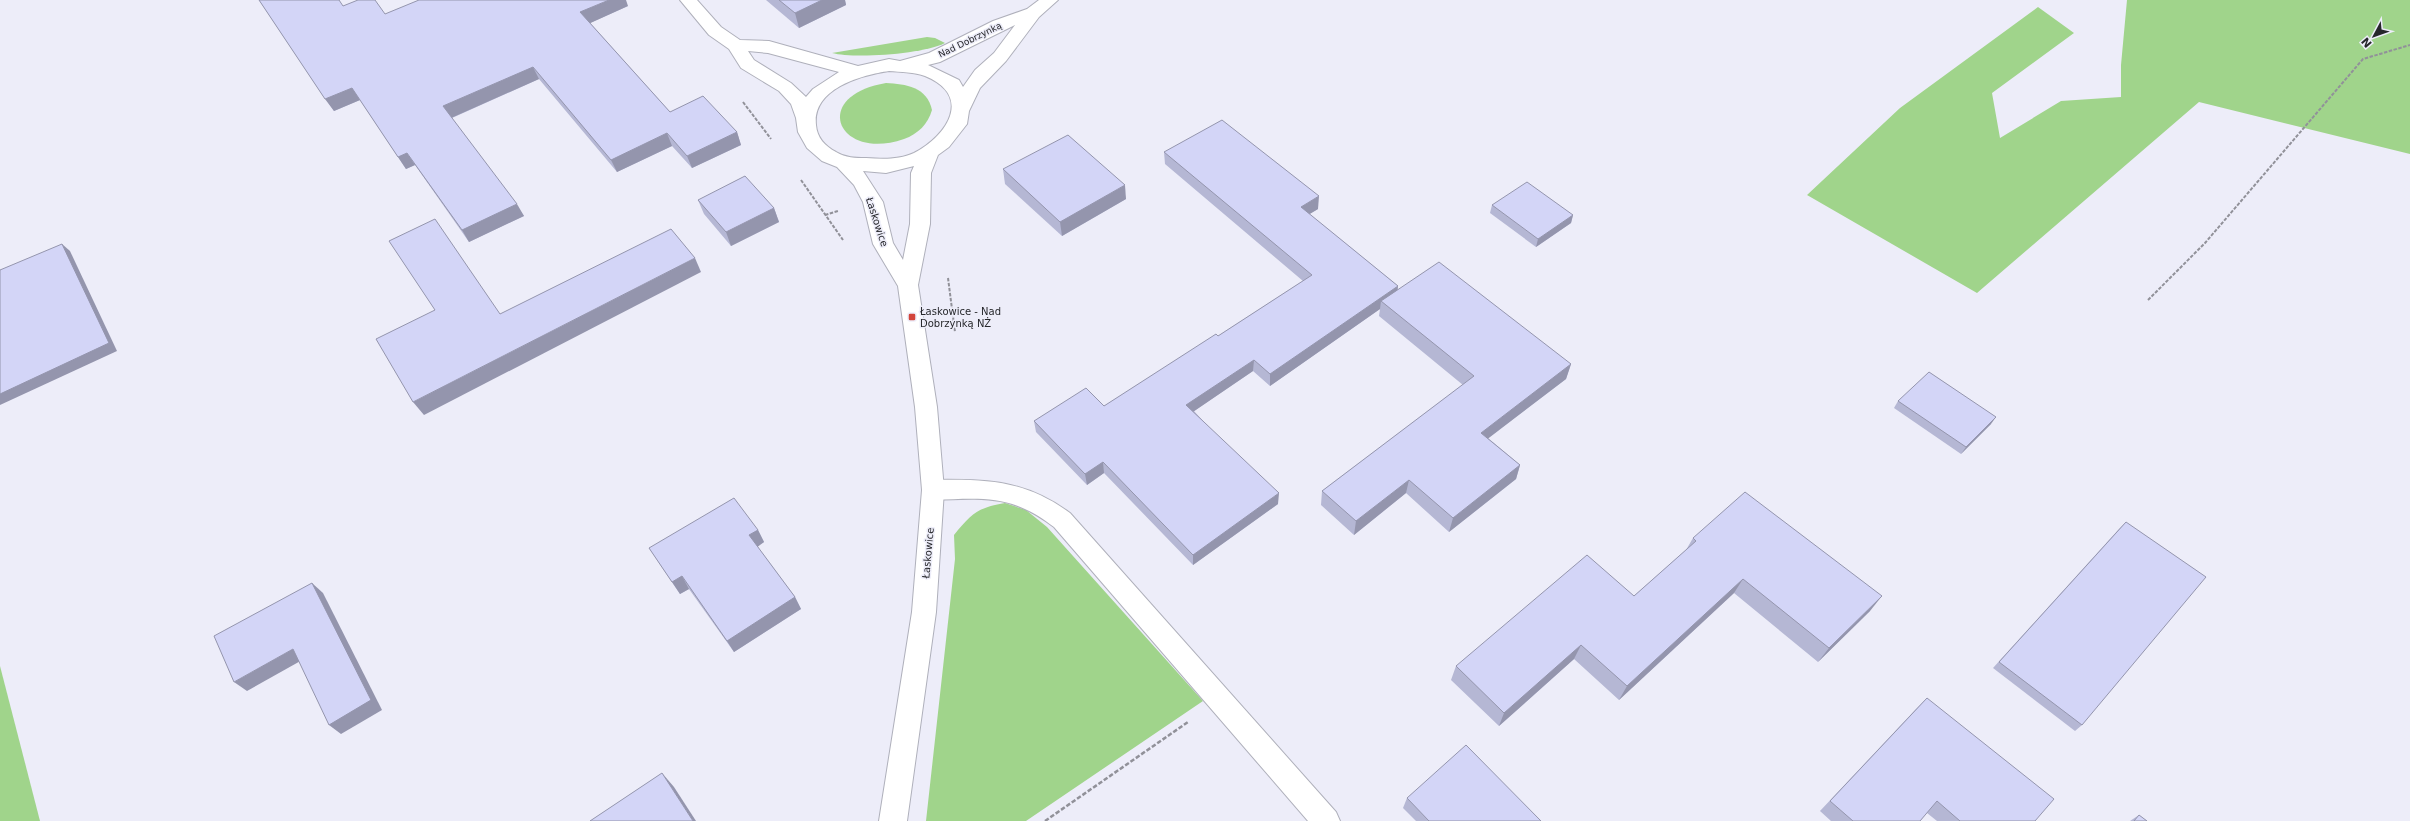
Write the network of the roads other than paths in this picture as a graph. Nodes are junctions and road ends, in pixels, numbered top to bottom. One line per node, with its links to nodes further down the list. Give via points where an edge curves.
1 (688, 0): 4 (street, via 715,32)
2 (1050, 0): 3 (street, Nad Dobrzynką)
3 (1033, 13): 5 (street, Nad Dobrzynką, via 999,24 970,42 934,58); 7 (street, Nad Dobrzynką, via 1000,57 972,86)
4 (736, 45): 6 (street, via 769,47); 8 (street, via 747,64 785,88 799,101)
5 (905, 65): 6 (street, via 871,67); 7 (street, via 940,74 952,84 959,95)
6 (855, 72): 8 (street, via 827,87 810,108)
7 (962, 108): 9 (street, via 961,120 954,132 943,144)
8 (806, 119): 10 (street, via 811,141 830,157)
9 (929, 153): 10 (street, via 909,162 886,166 864,167); 11 (street, Łaskowice, via 921,173 920,224)
10 (843, 162): 11 (street, Łaskowice, via 862,181 873,202 883,244)
11 (908, 285): 12 (street, Łaskowice, via 926,407)
12 (934, 490): 13 (street, Łaskowice, via 924,612); 14 (street, via 985,489 1012,492 1037,502 1062,520)
13 (893, 821)
14 (1326, 821)

